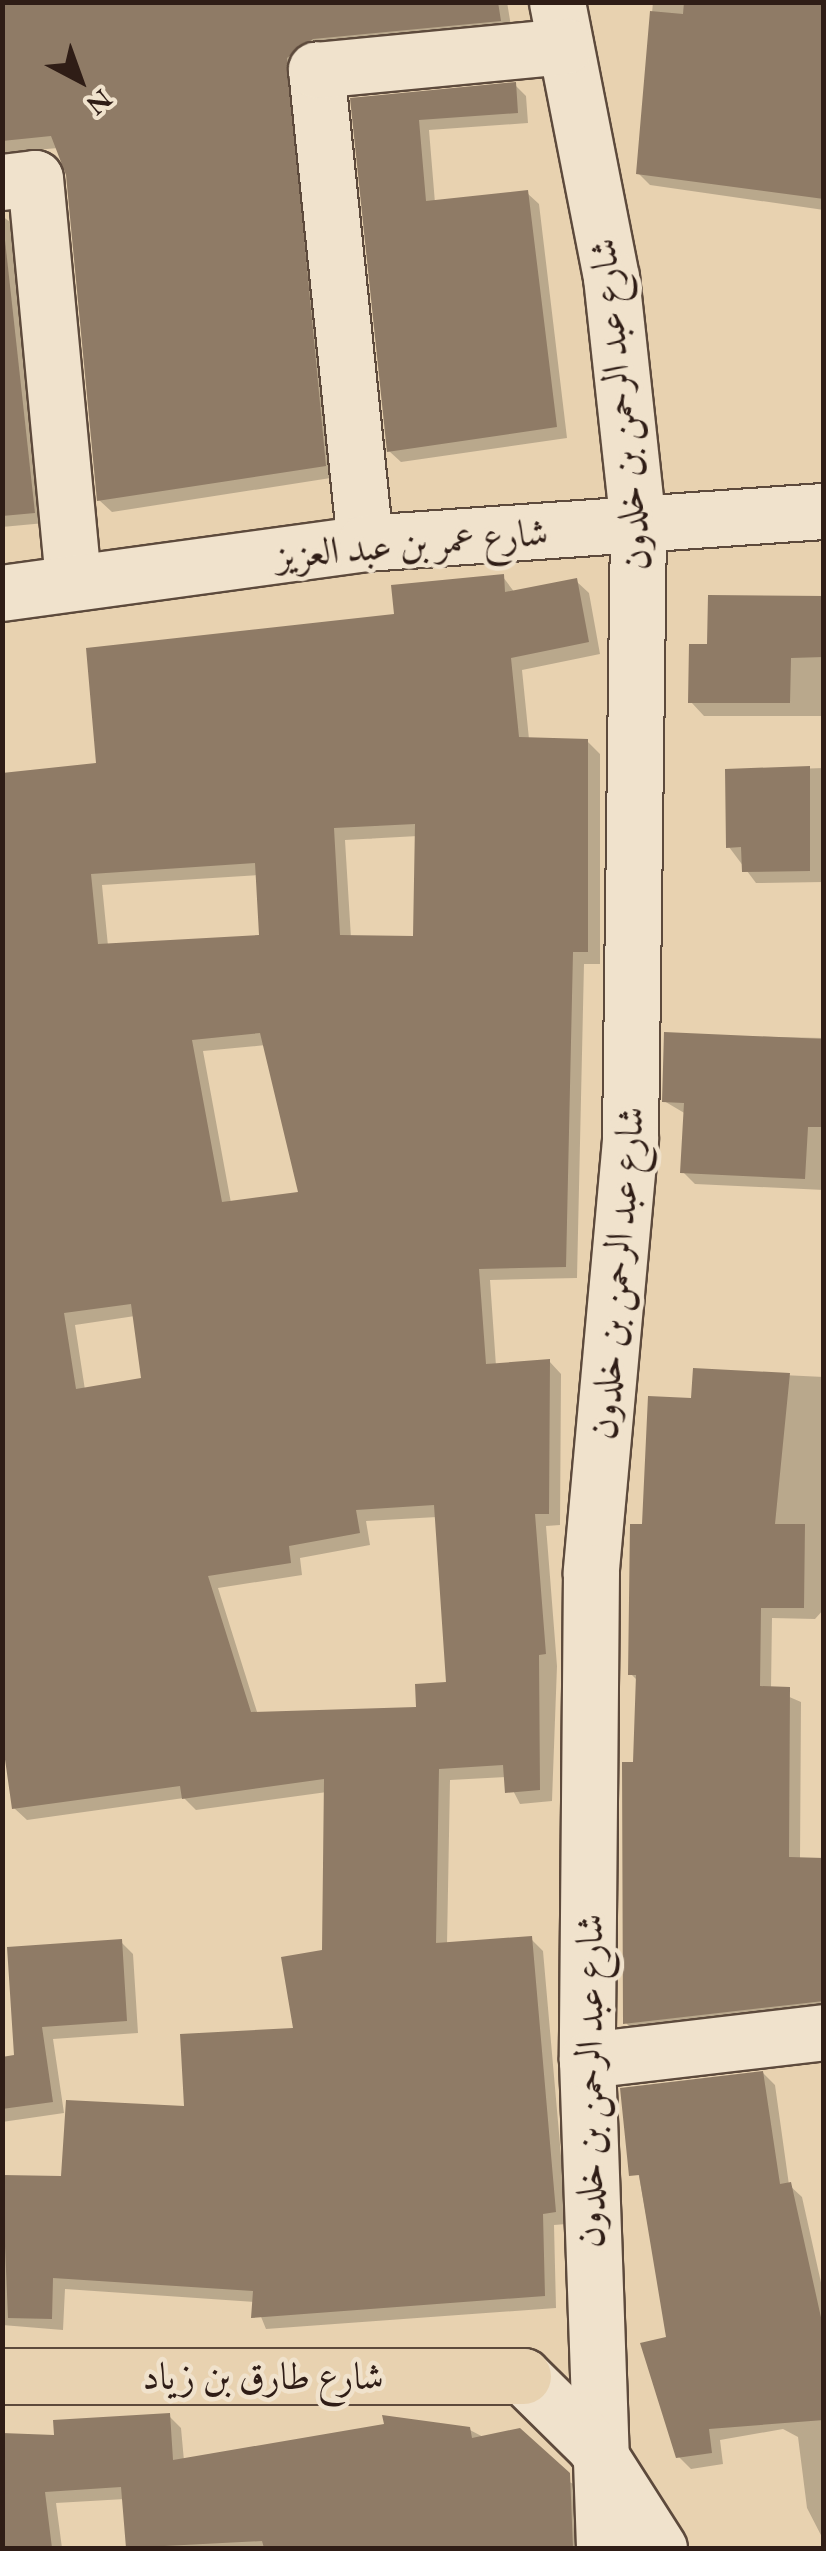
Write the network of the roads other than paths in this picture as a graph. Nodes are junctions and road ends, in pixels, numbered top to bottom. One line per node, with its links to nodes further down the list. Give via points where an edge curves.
1 (561, 24): 4 (street, شارع عبد الرحمن بن خلدون, via 611,277); 5 (street, via 316,70)
2 (2, 182): 6 (street, via 35,178)
3 (824, 512): 4 (street, شارع عمر بن عبد العزيز)
4 (638, 526): 5 (street, شارع عمر بن عبد العزيز); 9 (street, شارع عبد الرحمن بن خلدون, via 630,1140 591,1572)
5 (365, 543): 6 (street, شارع عمر بن عبد العزيز)
6 (74, 579): 7 (street, شارع عمر بن عبد العزيز)
7 (2, 593)
8 (824, 2032): 9 (street)
9 (586, 2060): 12 (street, شارع عبد الرحمن بن خلدون)
10 (2, 2376): 11 (main road, شارع طارق بن زياد)
11 (523, 2376): 12 (street)
12 (594, 2446): 13 (street, شارع عبد الرحمن بن خلدون); 14 (street)
13 (604, 2548)
14 (659, 2548)

